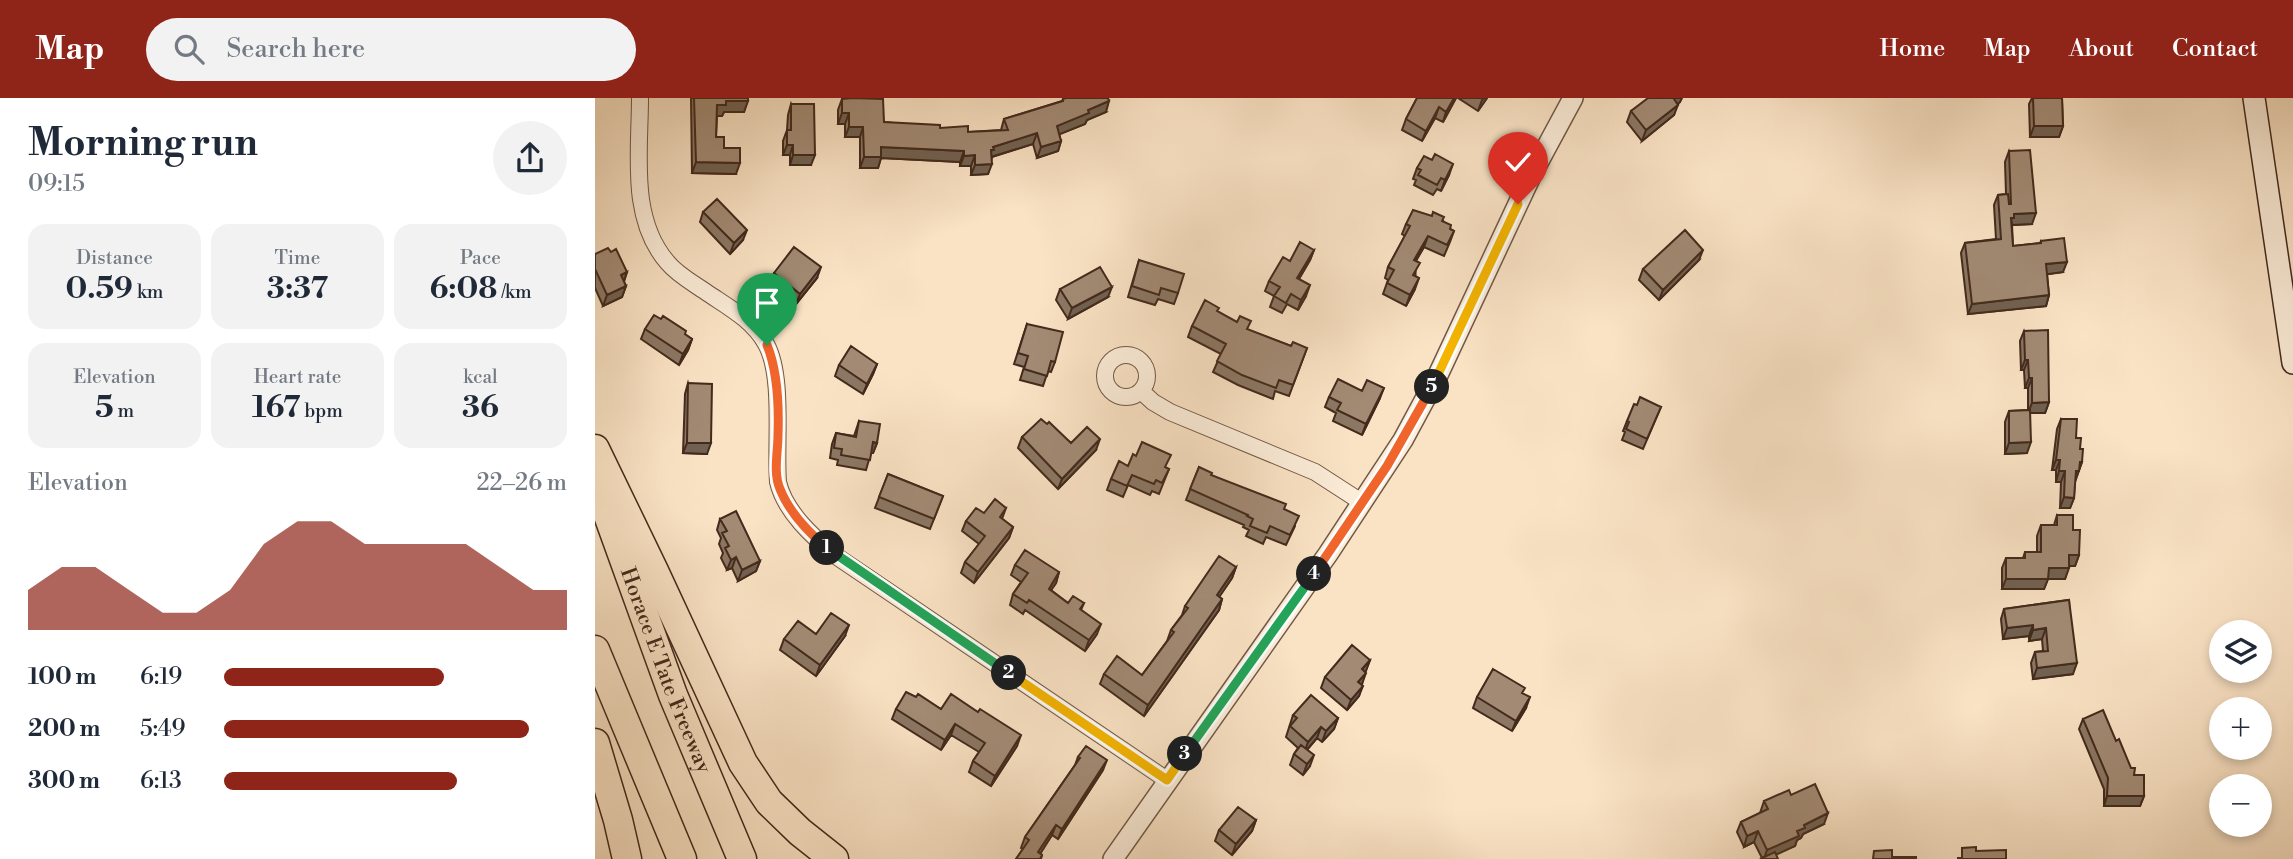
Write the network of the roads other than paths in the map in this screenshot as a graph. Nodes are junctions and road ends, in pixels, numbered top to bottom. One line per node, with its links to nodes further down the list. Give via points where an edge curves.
1 (640, 98): 11 (street, via 645,225 676,270 747,320 772,357 778,482 796,517 836,556)
2 (1573, 98): 8 (street, via 1532,174 1423,406)
3 (2255, 98): 4 (main road)
4 (2293, 363)
5 (1142, 391): 8 (street, via 1170,412 1315,472)
6 (595, 449): 15 (highway, via 743,763 769,802)
7 (595, 480): 14 (highway, Horace E Tate Freeway, via 673,695)
8 (1363, 503): 11 (street)
9 (595, 650): 13 (highway)
10 (595, 743): 12 (highway)
11 (1167, 780): 16 (street)
12 (627, 859)
13 (682, 859)
14 (742, 859)
15 (834, 859)
16 (1112, 859)

